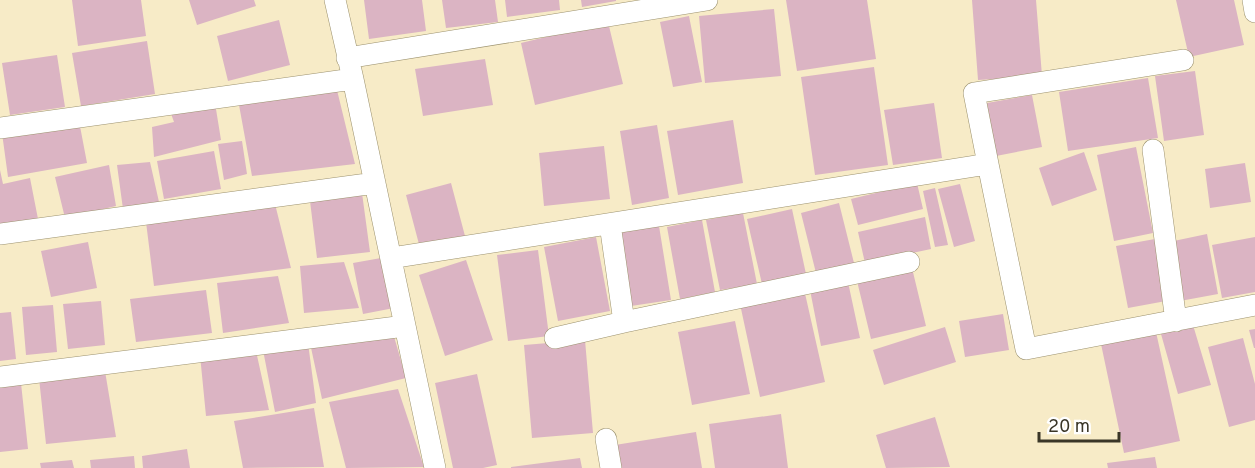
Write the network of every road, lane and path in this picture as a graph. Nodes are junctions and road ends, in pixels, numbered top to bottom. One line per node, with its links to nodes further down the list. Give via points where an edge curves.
1 (335, 0): 5 (street)
2 (707, 0): 5 (street)
3 (1253, 0): 4 (street)
4 (1255, 12)
5 (347, 58): 7 (street)
6 (1183, 60): 10 (street, via 974,93)
7 (353, 79): 8 (street); 11 (street)
8 (0, 128)
9 (1153, 150): 17 (street)
10 (988, 164): 12 (street); 17 (street, via 1026,349)
11 (375, 183): 13 (street); 14 (street)
12 (610, 224): 14 (street); 18 (street)
13 (0, 234)
14 (391, 258): 19 (street)
15 (909, 262): 18 (street)
16 (1255, 305): 17 (street)
17 (1176, 321)
18 (624, 322): 20 (street)
19 (405, 326): 21 (street); 23 (street)
20 (555, 339)
21 (0, 377)
22 (606, 440): 24 (street)
23 (435, 468)
24 (611, 468)

